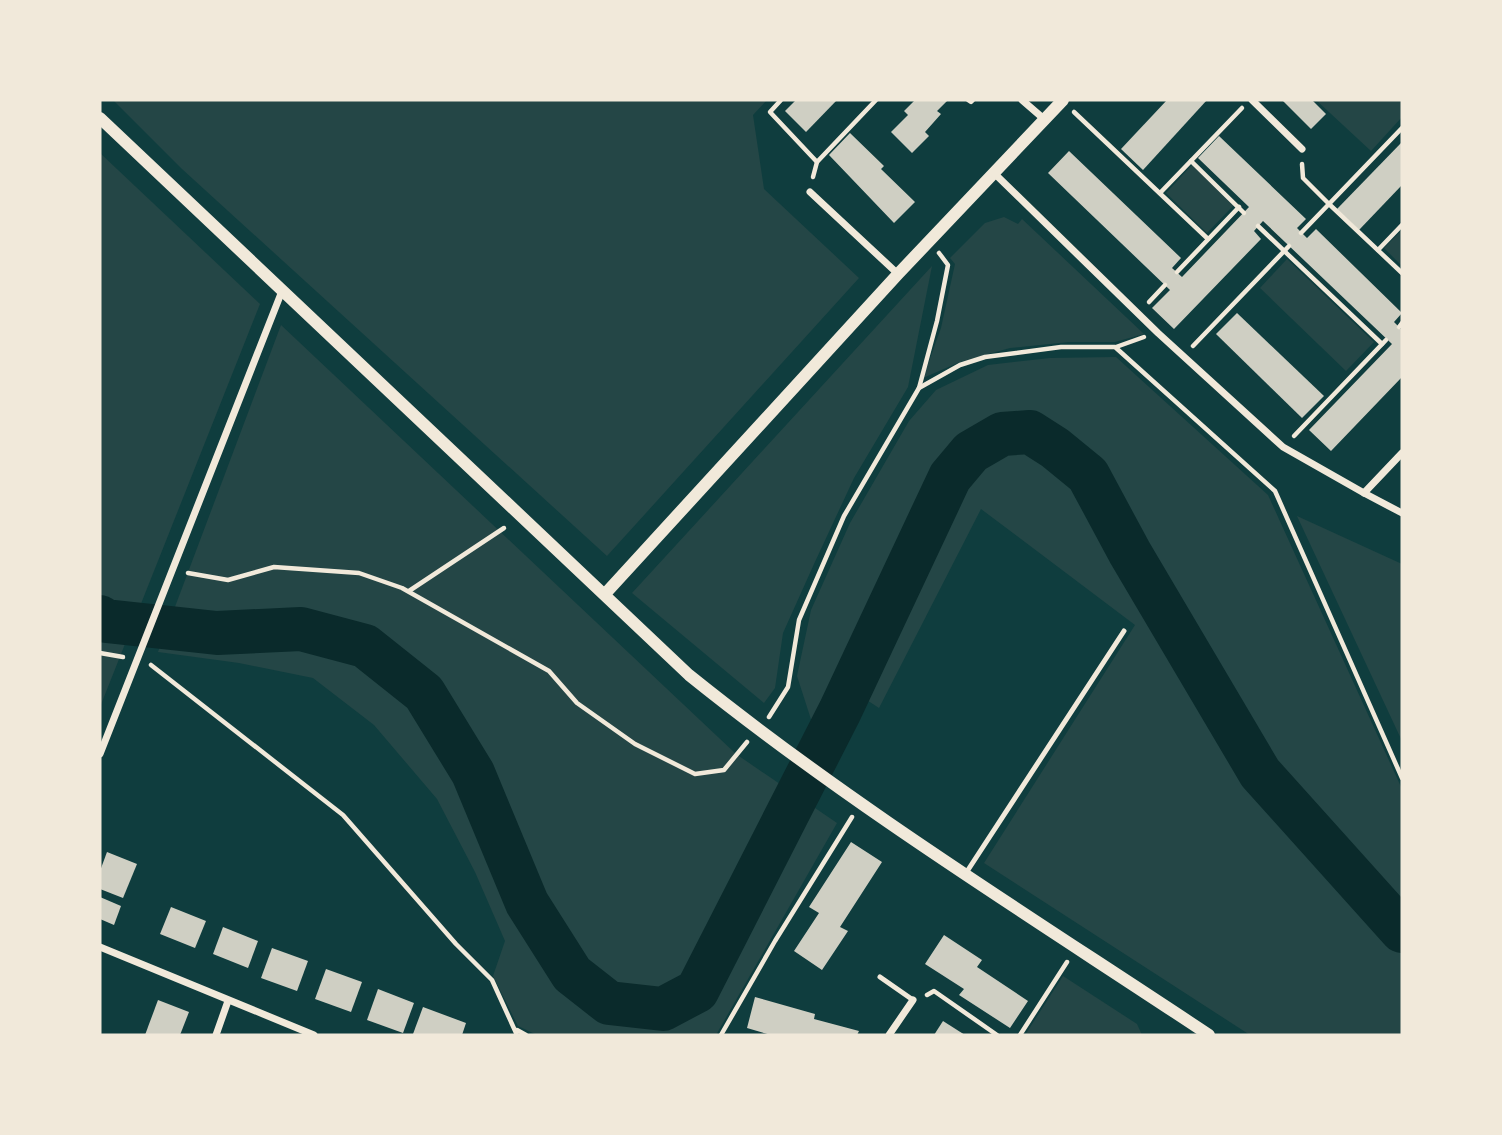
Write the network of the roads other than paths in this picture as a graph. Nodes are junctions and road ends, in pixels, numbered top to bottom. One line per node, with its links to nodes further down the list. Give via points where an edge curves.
1 (1022, 100): 5 (street)
2 (1062, 100): 5 (street)
3 (1251, 100): 6 (street)
4 (100, 118): 10 (street)
5 (1044, 119): 7 (street)
6 (1302, 149)
7 (994, 173): 9 (street); 12 (street, via 1283,447)
8 (810, 192): 9 (street)
9 (898, 274): 14 (street)
10 (282, 291): 14 (street); 16 (street)
11 (1402, 453): 12 (street)
12 (1363, 493): 13 (street)
13 (1402, 513)
14 (605, 594): 17 (street, via 689,675 758,730)
15 (1124, 631): 17 (lane)
16 (100, 754)
17 (966, 873): 25 (street)
18 (100, 947): 21 (street)
19 (880, 977): 20 (lane)
20 (913, 1000): 24 (street)
21 (228, 1001): 22 (street); 23 (street)
22 (216, 1035)
23 (314, 1035)
24 (889, 1035)
25 (1209, 1035)

